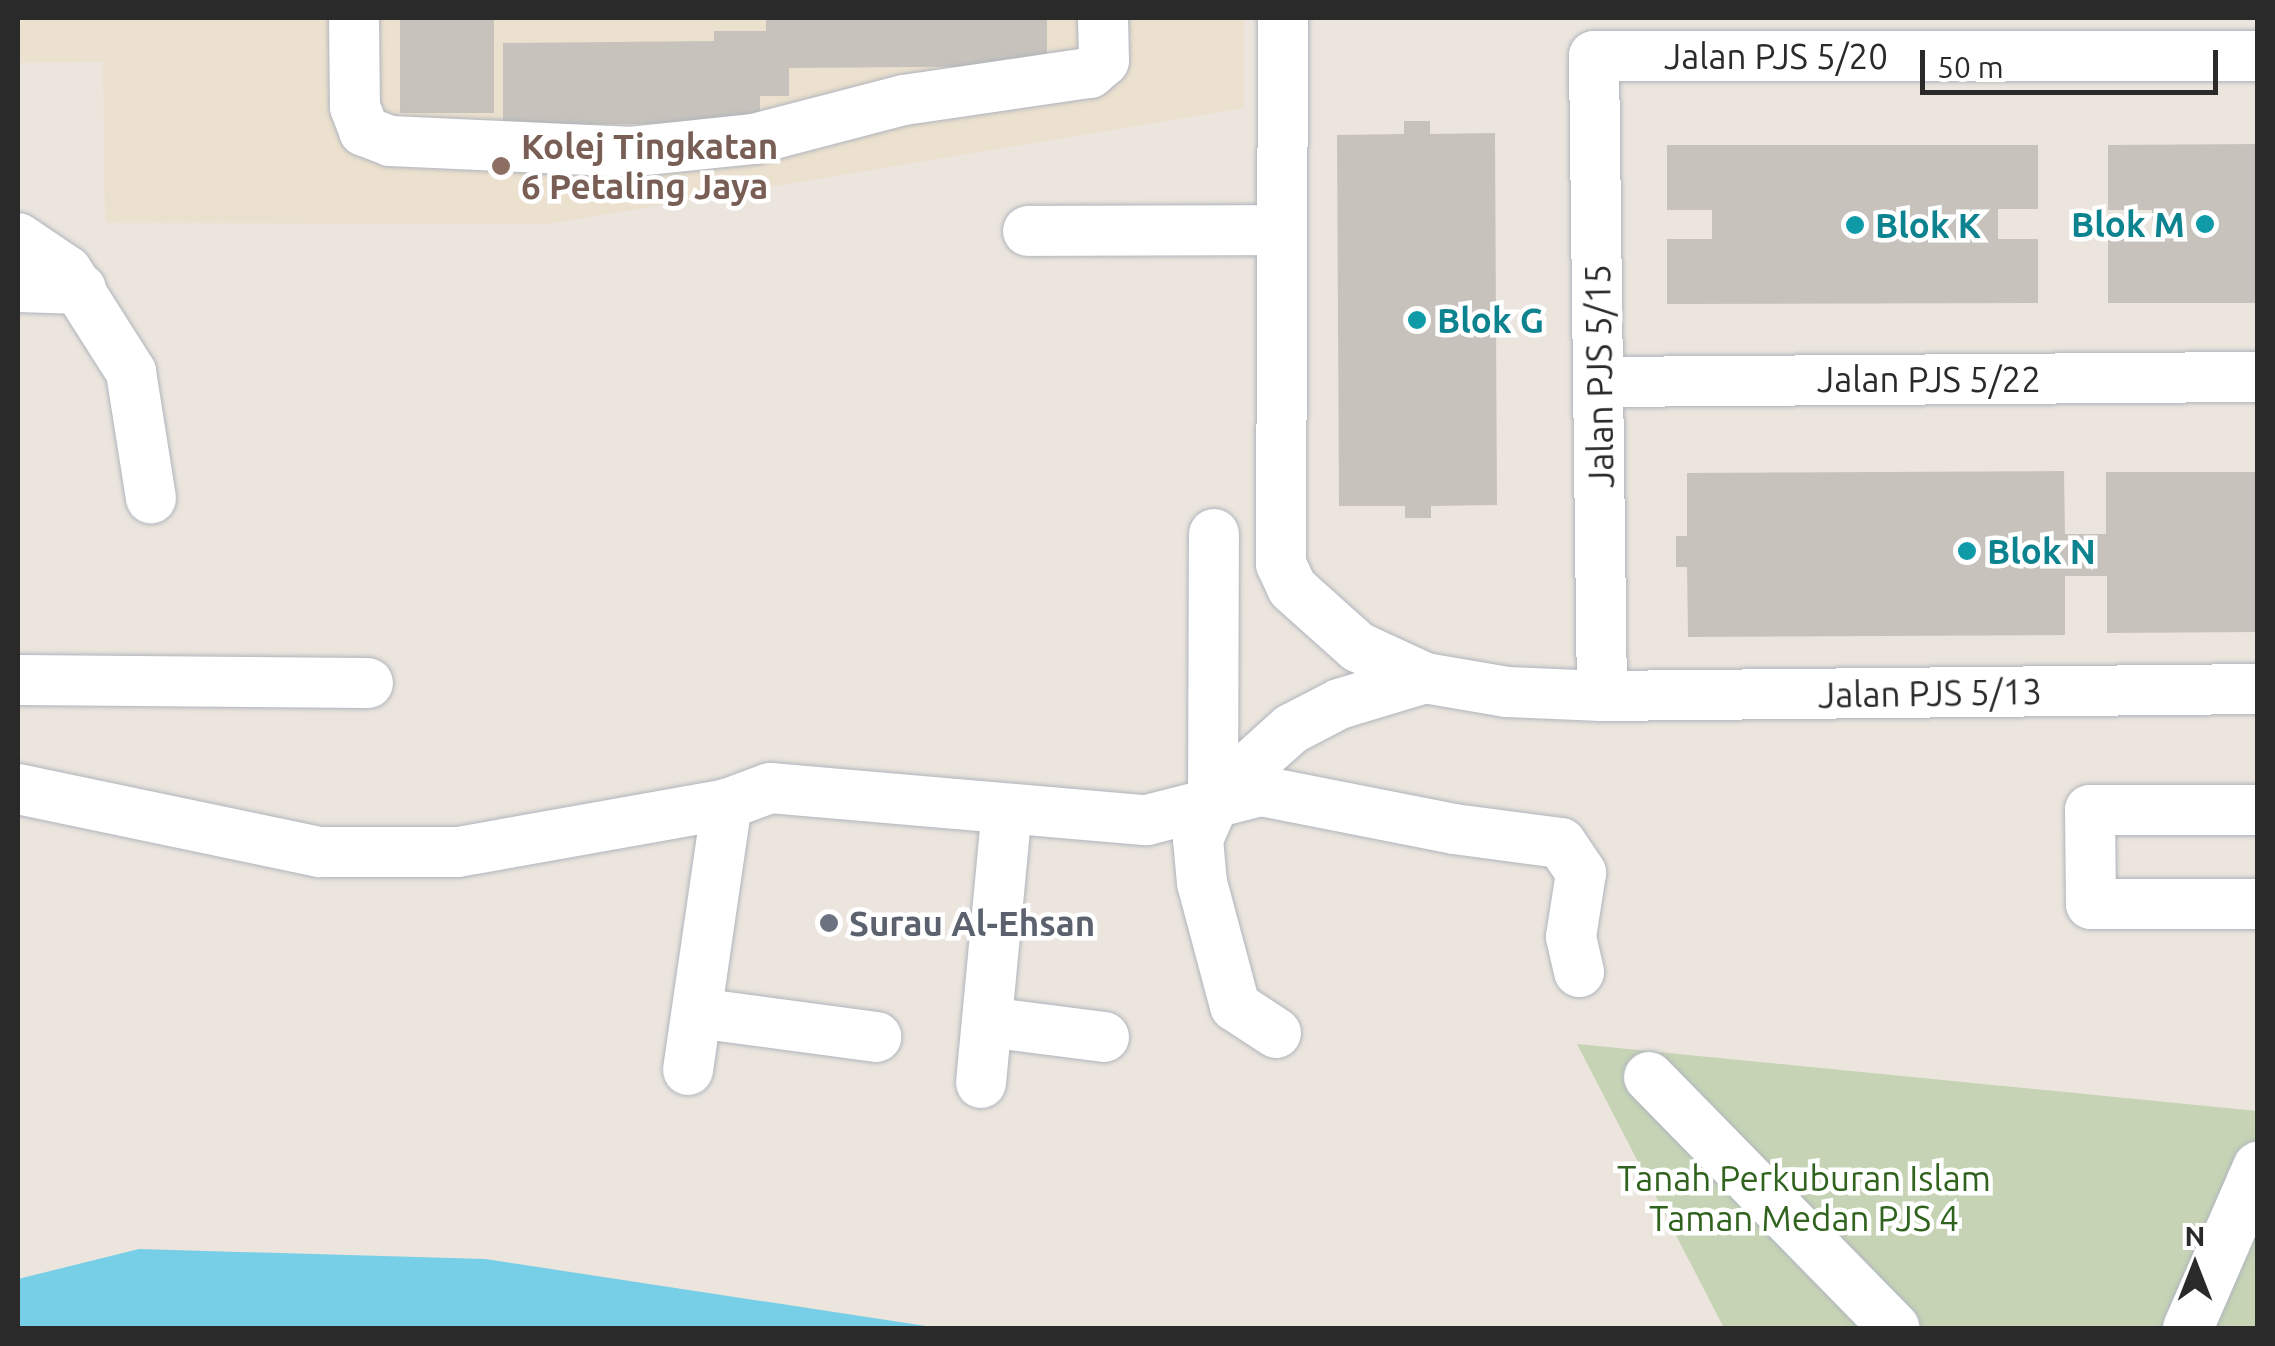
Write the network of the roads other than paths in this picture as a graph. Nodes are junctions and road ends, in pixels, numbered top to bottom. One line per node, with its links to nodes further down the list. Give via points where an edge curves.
1 (354, 18): 2 (street, via 355,107 364,131 390,141 628,152 754,139 904,100 1090,73 1104,61)
2 (1103, 18)
3 (1283, 18): 6 (street)
4 (1594, 56): 5 (street, Jalan PJS 5/20); 12 (street, Jalan PJS 5/15)
5 (2258, 56)
6 (1282, 230): 7 (street); 15 (street, via 1281,564 1292,588 1358,646)
7 (1028, 231)
8 (18, 238): 10 (street, via 51,255)
9 (18, 287): 10 (street)
10 (81, 289): 13 (street, via 132,372)
11 (2258, 377): 12 (street, Jalan PJS 5/22)
12 (1600, 382): 19 (street, Jalan PJS 5/15)
13 (151, 498)
14 (1214, 534): 22 (street)
15 (1425, 678): 19 (street, Jalan PJS 5/13, via 1506,692); 22 (street, via 1339,704 1291,730)
16 (18, 680): 17 (street)
17 (368, 683)
18 (2258, 690): 19 (street, Jalan PJS 5/13)
19 (1602, 696)
20 (18, 789): 21 (street, via 320,852 458,852)
21 (728, 804): 23 (street, via 770,788); 27 (street)
22 (1213, 805): 23 (street, via 1147,820); 26 (street, via 1261,790 1454,830 1562,842 1581,874 1571,937); 29 (street, via 1198,838 1202,883 1235,1006)
23 (1007, 810): 28 (street)
24 (2258, 810): 25 (street, via 2090,810 2091,904)
25 (2258, 904)
26 (1578, 972)
27 (697, 1013): 30 (street); 32 (street)
28 (987, 1022): 31 (street); 34 (street)
29 (1276, 1033)
30 (876, 1037)
31 (1104, 1037)
32 (688, 1070)
33 (1649, 1077): 36 (street)
34 (981, 1083)
35 (2258, 1168): 37 (street)
36 (1895, 1328)
37 (2188, 1328)

